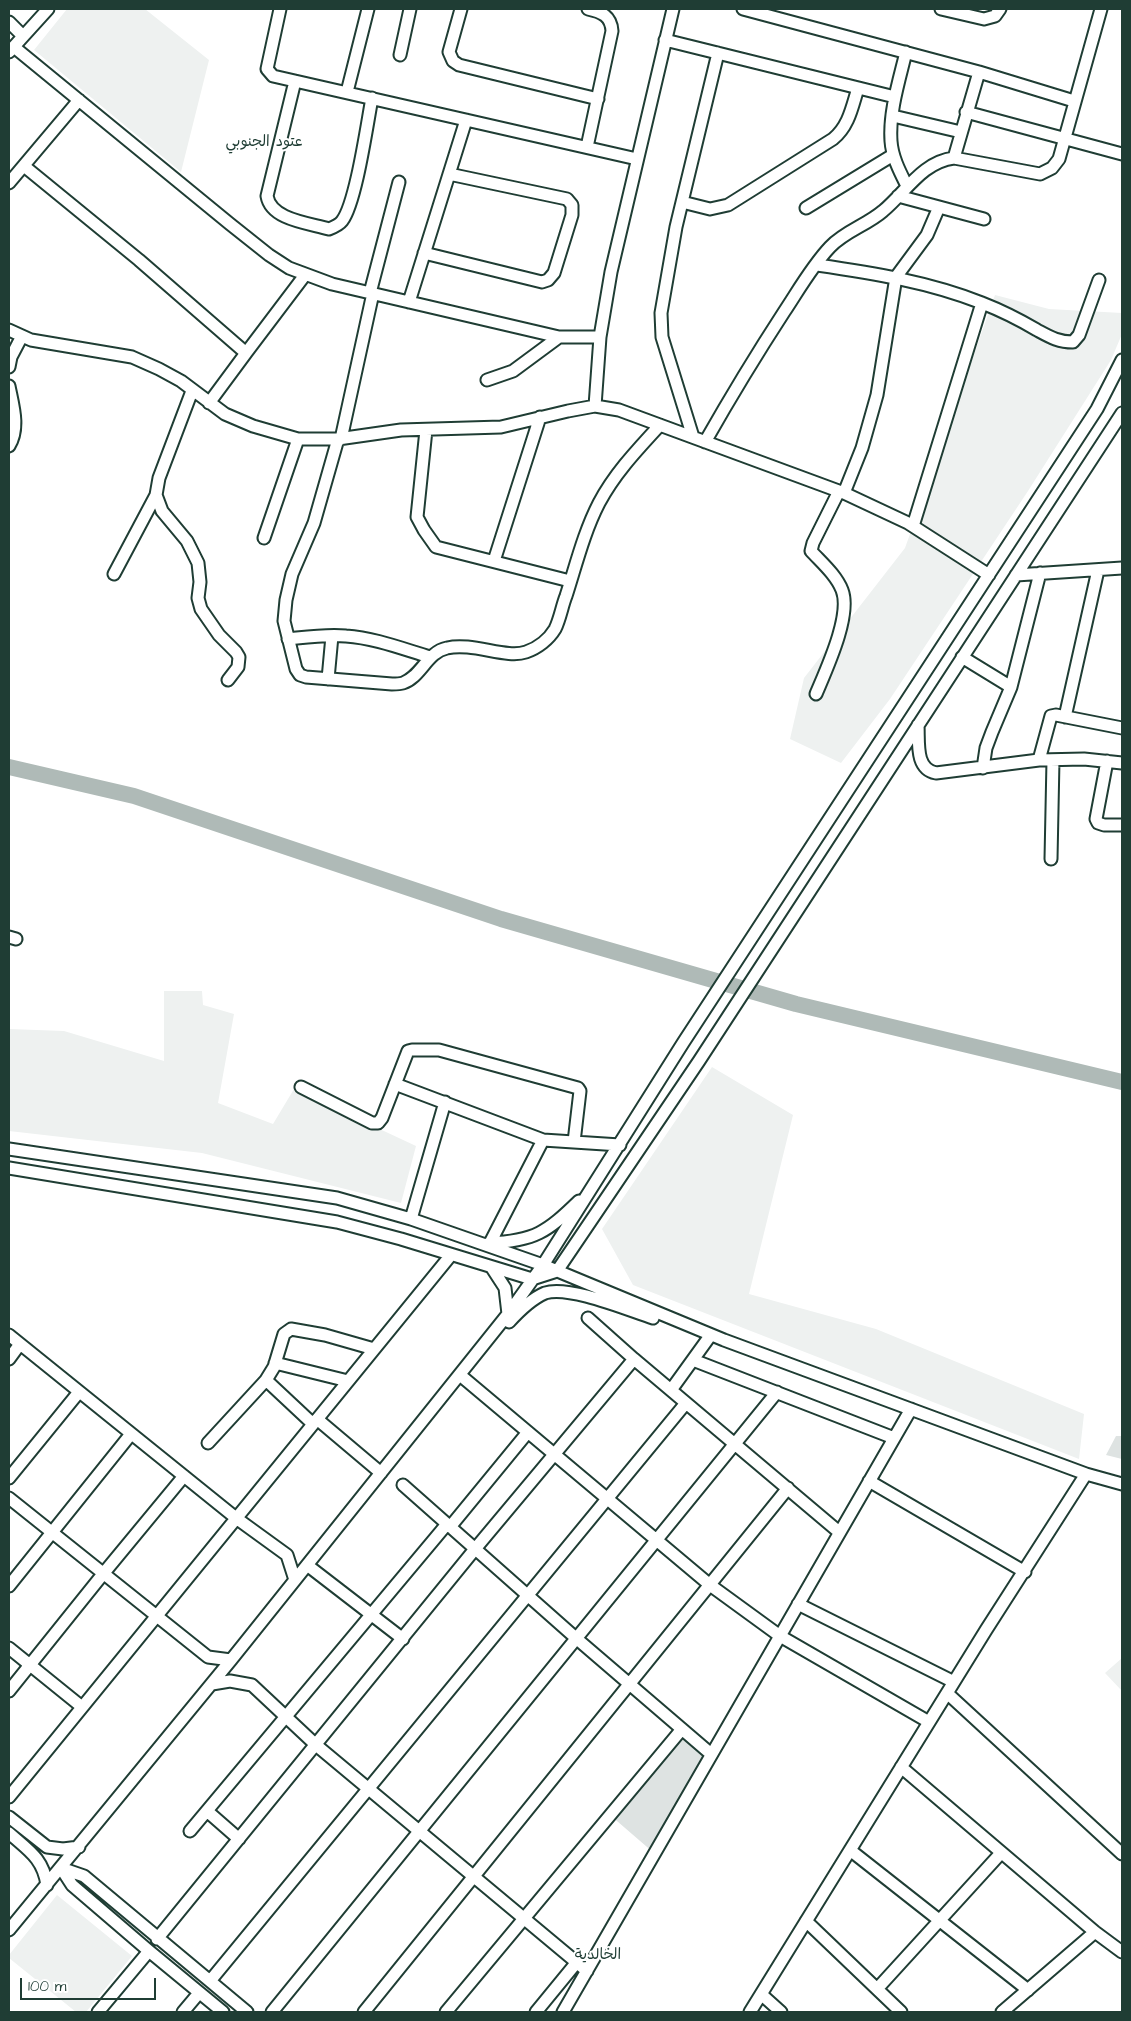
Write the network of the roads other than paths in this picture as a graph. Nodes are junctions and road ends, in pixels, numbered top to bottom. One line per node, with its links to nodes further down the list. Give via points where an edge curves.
1 (48, 9): 13 (street)
2 (280, 9): 20 (street, via 266,69 273,76)
3 (368, 9): 22 (street)
4 (410, 9): 18 (street)
5 (461, 9): 25 (street, via 450,52 452,61)
6 (588, 9): 25 (street, via 598,11 612,22)
7 (673, 9): 14 (street)
8 (743, 9): 16 (street)
9 (941, 9): 10 (street, via 984,19 995,16)
10 (1000, 9)
11 (1101, 9): 27 (street)
12 (9, 22): 13 (street)
13 (24, 36): 15 (street)
14 (666, 40): 17 (street); 37 (street)
15 (11, 49): 26 (street)
16 (906, 52): 19 (street); 23 (street)
17 (718, 53): 21 (street); 44 (street)
18 (400, 55)
19 (979, 72): 27 (street); 28 (street)
20 (295, 81): 22 (street); 24 (street, via 268,203 282,215 329,229 343,220 352,200)
21 (858, 88): 23 (street); 44 (street, via 842,132 833,139 728,205 710,208)
22 (347, 92): 24 (street)
23 (895, 97): 29 (street)
24 (372, 98): 30 (street)
25 (598, 99): 33 (street)
26 (79, 100): 38 (street); 50 (street, via 269,255)
27 (1074, 101): 32 (street)
28 (966, 112): 31 (street); 32 (street)
29 (893, 116): 31 (street); 35 (street)
30 (466, 120): 33 (street); 39 (street)
31 (961, 132): 36 (street)
32 (1065, 140): 34 (street); 36 (street, via 1056,163 1040,174)
33 (587, 147): 37 (street)
34 (1122, 154)
35 (893, 155): 42 (street); 46 (street)
36 (954, 158): 42 (street, via 941,160 929,167)
37 (637, 159): 59 (street)
38 (24, 166): 41 (street); 60 (street)
39 (449, 174): 48 (street); 48 (street, via 567,199 572,205 572,215 554,273 542,282)
40 (399, 182): 53 (street)
41 (9, 183)
42 (907, 186): 43 (street)
43 (898, 196): 45 (street); 49 (street, via 883,212 830,247)
44 (682, 202): 72 (street, via 661,313 662,337)
45 (939, 207): 47 (street); 51 (street, via 927,235)
46 (806, 208)
47 (984, 219)
48 (424, 253): 54 (street)
49 (817, 265): 51 (street); 75 (street, via 747,369)
50 (305, 275): 53 (street); 60 (street)
51 (896, 277): 55 (street); 77 (street, via 877,395 862,448)
52 (1099, 280): 55 (street, via 1073,342 1050,338)
53 (372, 293): 54 (street); 74 (street)
54 (409, 302): 58 (street)
55 (982, 303): 79 (street)
56 (9, 330): 57 (street)
57 (22, 336): 62 (street); 65 (street, via 65,347 132,357 159,369)
58 (559, 337): 59 (street); 63 (street, via 513,371)
59 (600, 337): 67 (street)
60 (246, 353): 66 (street)
61 (1122, 360): 86 (street, via 1096,409)
62 (9, 367)
63 (487, 380)
64 (9, 386): 76 (street, via 15,414)
65 (192, 391): 66 (street); 78 (street, via 159,478)
66 (209, 403): 73 (street, via 253,426)
67 (595, 406): 69 (street); 70 (street, via 619,410)
68 (1122, 413): 87 (street)
69 (540, 418): 71 (street, via 501,427); 81 (street)
70 (660, 425): 72 (street); 88 (street, via 626,461 607,488 585,535)
71 (426, 430): 74 (street, via 401,430); 81 (street, via 417,517 436,547)
72 (693, 437): 75 (street)
73 (298, 439): 74 (street); 80 (street)
74 (339, 439): 90 (street, via 314,523 292,574 284,621)
75 (705, 442): 77 (street)
76 (9, 446)
77 (842, 492): 79 (street); 96 (street, via 811,551 843,592 839,636)
78 (156, 496): 85 (street); 94 (street, via 162,511 188,541 198,563 201,609 239,657 238,667)
79 (913, 526): 86 (street)
80 (264, 538)
81 (494, 562): 88 (street)
82 (1122, 568): 83 (street)
83 (1098, 570): 84 (street); 97 (street)
84 (1040, 573): 87 (street); 95 (street)
85 (114, 574)
86 (989, 575): 112 (street, via 683,1043)
87 (1016, 575): 92 (street)
88 (570, 581): 91 (street, via 555,629 540,646 524,653 472,646 446,648)
89 (332, 636): 90 (street); 91 (street, via 371,640); 93 (street)
90 (288, 640): 93 (street, via 300,675)
91 (430, 657): 93 (street, via 403,683)
92 (962, 657): 95 (street); 98 (street)
93 (328, 679)
94 (228, 680)
95 (1011, 688): 104 (street, via 986,748)
96 (816, 694)
97 (1065, 717): 99 (street); 100 (street, via 1051,716)
98 (918, 725): 104 (street, via 921,764 928,771); 121 (street, via 699,1061)
99 (1122, 728)
100 (1039, 760): 101 (street); 104 (street)
101 (1053, 760): 102 (street); 106 (street)
102 (1107, 761): 103 (street); 105 (street, via 1096,819 1104,825)
103 (1122, 763)
104 (983, 768)
105 (1122, 824)
106 (1051, 859)
107 (396, 1084): 108 (street, via 378,1123 372,1123); 109 (street); 111 (street, via 408,1051 439,1050 574,1086 580,1091)
108 (301, 1087)
109 (445, 1102): 110 (street); 116 (street)
110 (543, 1140): 111 (street); 117 (street)
111 (574, 1142): 112 (street)
112 (620, 1145): 115 (street)
113 (9, 1149): 116 (street, via 337,1198)
114 (9, 1168): 118 (street, via 337,1222)
115 (593, 1188): 117 (street, via 554,1225 529,1238); 119 (street)
116 (411, 1219): 117 (street)
117 (486, 1243): 119 (street)
118 (451, 1255): 120 (street); 129 (street)
119 (543, 1265): 121 (street); 122 (street)
120 (492, 1268): 122 (street); 123 (street, via 505,1288)
121 (557, 1271): 122 (street); 127 (street)
122 (532, 1279): 123 (street)
123 (508, 1314): 130 (street)
124 (588, 1318): 132 (street)
125 (9, 1335): 128 (street)
126 (710, 1336): 127 (street); 130 (street, via 572,1292 555,1291 532,1300); 133 (street)
127 (724, 1340): 142 (street)
128 (20, 1344): 131 (street); 139 (street)
129 (374, 1349): 134 (street, via 291,1329 284,1334); 137 (street)
130 (475, 1356): 135 (street)
131 (9, 1359)
132 (634, 1359): 138 (street); 149 (street)
133 (693, 1360): 138 (street); 140 (street)
134 (275, 1363): 136 (street); 137 (street)
135 (460, 1375): 144 (street); 150 (street)
136 (266, 1380): 143 (street); 147 (street)
137 (348, 1381): 143 (street)
138 (671, 1390): 141 (street)
139 (79, 1392): 145 (street); 153 (street)
140 (778, 1392): 146 (street); 148 (street)
141 (686, 1403): 148 (street); 159 (street)
142 (911, 1409): 146 (street); 151 (street)
143 (315, 1421): 150 (street); 160 (street)
144 (528, 1432): 149 (street); 161 (street)
145 (131, 1434): 152 (street); 163 (street)
146 (894, 1438): 154 (street)
147 (208, 1444)
148 (735, 1444): 157 (street); 164 (street)
149 (554, 1454): 159 (street); 165 (street)
150 (381, 1473): 166 (street)
151 (1086, 1474): 155 (street); 167 (street)
152 (184, 1476): 160 (street); 168 (street)
153 (9, 1478)
154 (869, 1481): 162 (street); 167 (street)
155 (1122, 1484)
156 (403, 1485): 161 (street)
157 (788, 1488): 162 (street); 170 (street)
158 (9, 1498): 163 (street)
159 (607, 1500): 164 (street); 172 (street)
160 (236, 1518): 169 (street, via 287,1555); 175 (street)
161 (448, 1525): 165 (street); 174 (street)
162 (839, 1532): 173 (street)
163 (52, 1533): 168 (street); 171 (street)
164 (657, 1540): 170 (street); 178 (street)
165 (475, 1549): 172 (street); 177 (street)
166 (307, 1565): 169 (street); 174 (street)
167 (1025, 1572): 182 (street)
168 (103, 1574): 175 (street); 181 (street)
169 (295, 1580): 180 (street)
170 (710, 1585): 176 (street); 184 (street)
171 (9, 1586)
172 (528, 1596): 178 (street); 194 (street)
173 (798, 1604): 176 (street); 182 (street)
174 (371, 1614): 177 (street); 188 (street)
175 (156, 1616): 180 (street, via 208,1657); 187 (street)
176 (780, 1636): 189 (street); 192 (street)
177 (403, 1639): 191 (street)
178 (577, 1639): 184 (street); 199 (street)
179 (9, 1648): 181 (street)
180 (232, 1660): 183 (street)
181 (30, 1665): 185 (street); 187 (street)
182 (954, 1682): 186 (street)
183 (212, 1684): 188 (street, via 252,1685); 202 (street)
184 (630, 1684): 190 (street); 207 (street)
185 (9, 1691)
186 (947, 1693): 189 (street); 205 (street)
187 (82, 1707): 195 (street)
188 (286, 1716): 191 (street); 196 (street)
189 (929, 1722): 193 (street)
190 (682, 1729): 192 (street); 209 (street)
191 (316, 1745): 194 (street); 201 (street)
192 (711, 1754): 218 (street)
193 (901, 1767): 203 (street); 204 (street)
194 (369, 1789): 199 (street); 219 (street)
195 (9, 1797)
196 (207, 1811): 198 (street); 201 (street)
197 (9, 1817): 202 (street, via 47,1847)
198 (190, 1831)
199 (420, 1831): 207 (street); 228 (street)
200 (9, 1834): 208 (street, via 37,1858 45,1872)
201 (239, 1839): 214 (street)
202 (79, 1847): 206 (street)
203 (850, 1850): 210 (street); 211 (street)
204 (1002, 1853): 211 (street); 213 (street)
205 (1122, 1854)
206 (61, 1868): 208 (street); 214 (street, via 84,1876); 215 (street, via 72,1885)
207 (474, 1876): 209 (street); 229 (street)
208 (47, 1885): 212 (street)
209 (524, 1918): 217 (street); 230 (street)
210 (806, 1921): 220 (street); 223 (street)
211 (940, 1921): 220 (street); 221 (street)
212 (9, 1930)
213 (1095, 1932): 216 (street); 221 (street)
214 (157, 1939): 219 (street)
215 (149, 1952): 222 (street); 224 (street)
216 (1122, 1952)
217 (577, 1962): 218 (street); 231 (street)
218 (587, 1971): 232 (street)
219 (210, 1981): 227 (street)
220 (877, 1989): 235 (street)
221 (1028, 1990): 236 (street)
222 (199, 1993): 225 (street); 226 (street)
223 (761, 1994): 233 (street); 234 (street)
224 (98, 2012)
225 (183, 2012)
226 (223, 2012)
227 (247, 2012)
228 (272, 2012)
229 (364, 2012)
230 (446, 2012)
231 (536, 2012)
232 (563, 2012)
233 (750, 2012)
234 (781, 2012)
235 (901, 2012)
236 (1002, 2012)

